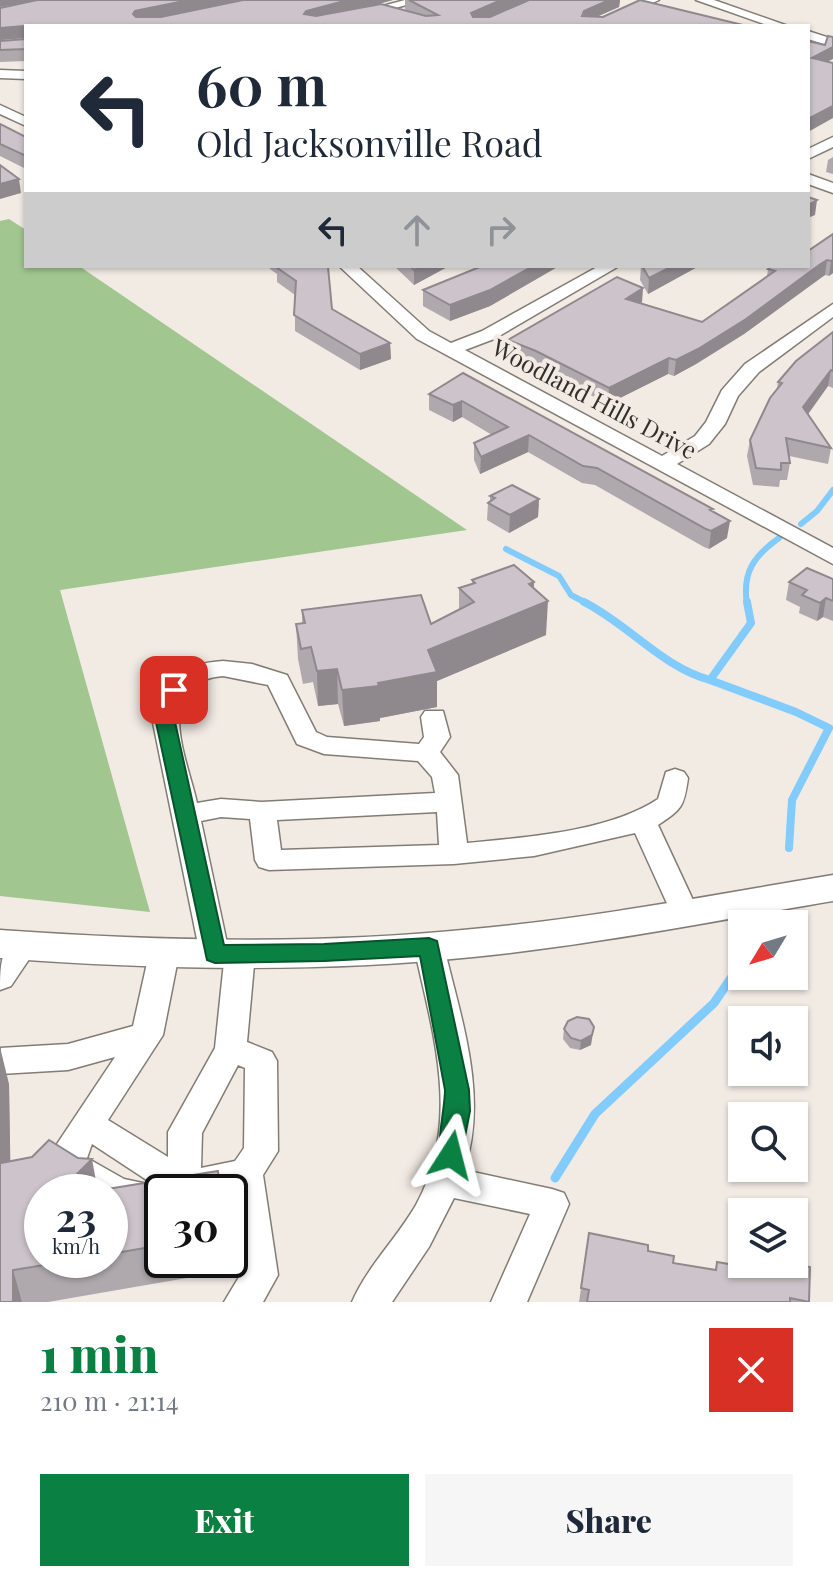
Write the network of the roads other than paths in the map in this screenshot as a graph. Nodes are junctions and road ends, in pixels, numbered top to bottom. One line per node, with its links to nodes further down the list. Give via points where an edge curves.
1 (363, 0): 5 (street)
2 (419, 0): 5 (street)
3 (653, 0): 8 (street)
4 (702, 0): 9 (street)
5 (385, 9): 6 (street); 7 (street)
6 (400, 15)
7 (321, 24)
8 (595, 24)
9 (776, 24)
10 (810, 36): 11 (street)
11 (833, 43)
12 (0, 74): 13 (street)
13 (24, 75)
14 (833, 141): 15 (street)
15 (810, 154)
16 (810, 180): 17 (street)
17 (833, 188)
18 (349, 268): 21 (street, Woodland Hills Drive, via 403,319)
19 (607, 268): 21 (street, via 488,335)
20 (833, 309): 22 (street, via 752,368 729,394 702,440)
21 (450, 350): 22 (street, Woodland Hills Drive)
22 (664, 464): 23 (street, Woodland Hills Drive)
23 (833, 557)
24 (434, 717): 25 (street, via 437,737)
25 (426, 753): 27 (street, via 445,775); 29 (street, via 324,745 306,738 278,680 252,669 192,675 174,690 164,713)
26 (675, 778): 30 (street, via 671,803)
27 (450, 802): 28 (street); 31 (street)
28 (262, 811): 29 (street, via 221,808); 31 (street, via 269,860)
29 (186, 815): 37 (street)
30 (643, 822): 31 (street, via 534,846); 33 (street)
31 (454, 854)
32 (833, 888): 33 (main road)
33 (685, 913): 35 (main road)
34 (12, 945): 36 (main road); 38 (street)
35 (429, 947): 37 (main road); 47 (street, via 457,1090 456,1134)
36 (164, 954): 37 (main road); 39 (street)
37 (228, 954): 40 (street)
38 (0, 978)
39 (147, 1035): 41 (street, via 68,1057); 42 (street)
40 (231, 1049): 43 (street, via 261,1061 261,1151); 45 (street, via 185,1132)
41 (0, 1061)
42 (88, 1124): 44 (street); 48 (street, via 70,1154 74,1168 125,1196)
43 (246, 1173): 46 (street); 49 (street, via 260,1275)
44 (165, 1174)
45 (184, 1174)
46 (241, 1174)
47 (444, 1181): 50 (street, via 416,1238); 51 (street, via 552,1204)
48 (144, 1195)
49 (242, 1302)
50 (370, 1302)
51 (509, 1302)

